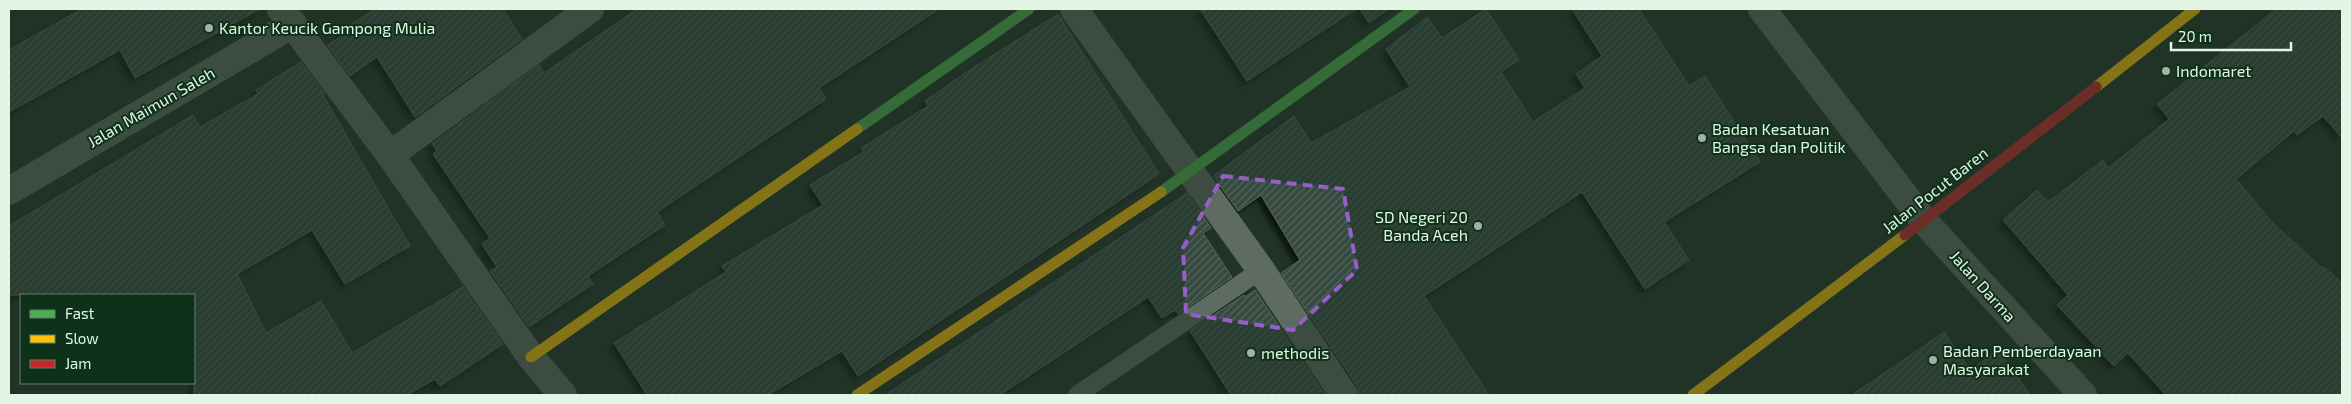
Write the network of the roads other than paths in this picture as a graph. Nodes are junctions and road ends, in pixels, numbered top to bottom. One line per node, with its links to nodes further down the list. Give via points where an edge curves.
1 (590, 9): 8 (street)
2 (1029, 9): 13 (street)
3 (1074, 9): 9 (street)
4 (1414, 9): 9 (street)
5 (1762, 9): 11 (street, Jalan Darma)
6 (2195, 9): 11 (street, Jalan Pocut Baren)
7 (287, 16): 8 (street); 10 (street, Jalan Maimun Saleh)
8 (390, 155): 13 (street)
9 (1191, 172): 12 (street); 15 (street)
10 (9, 191)
11 (1924, 221): 18 (street, Jalan Pocut Baren); 19 (street, Jalan Darma)
12 (1261, 270): 16 (lane); 17 (street)
13 (532, 357): 14 (street)
14 (555, 392)
15 (857, 395)
16 (1076, 395)
17 (1344, 395)
18 (1693, 395)
19 (2083, 395)

